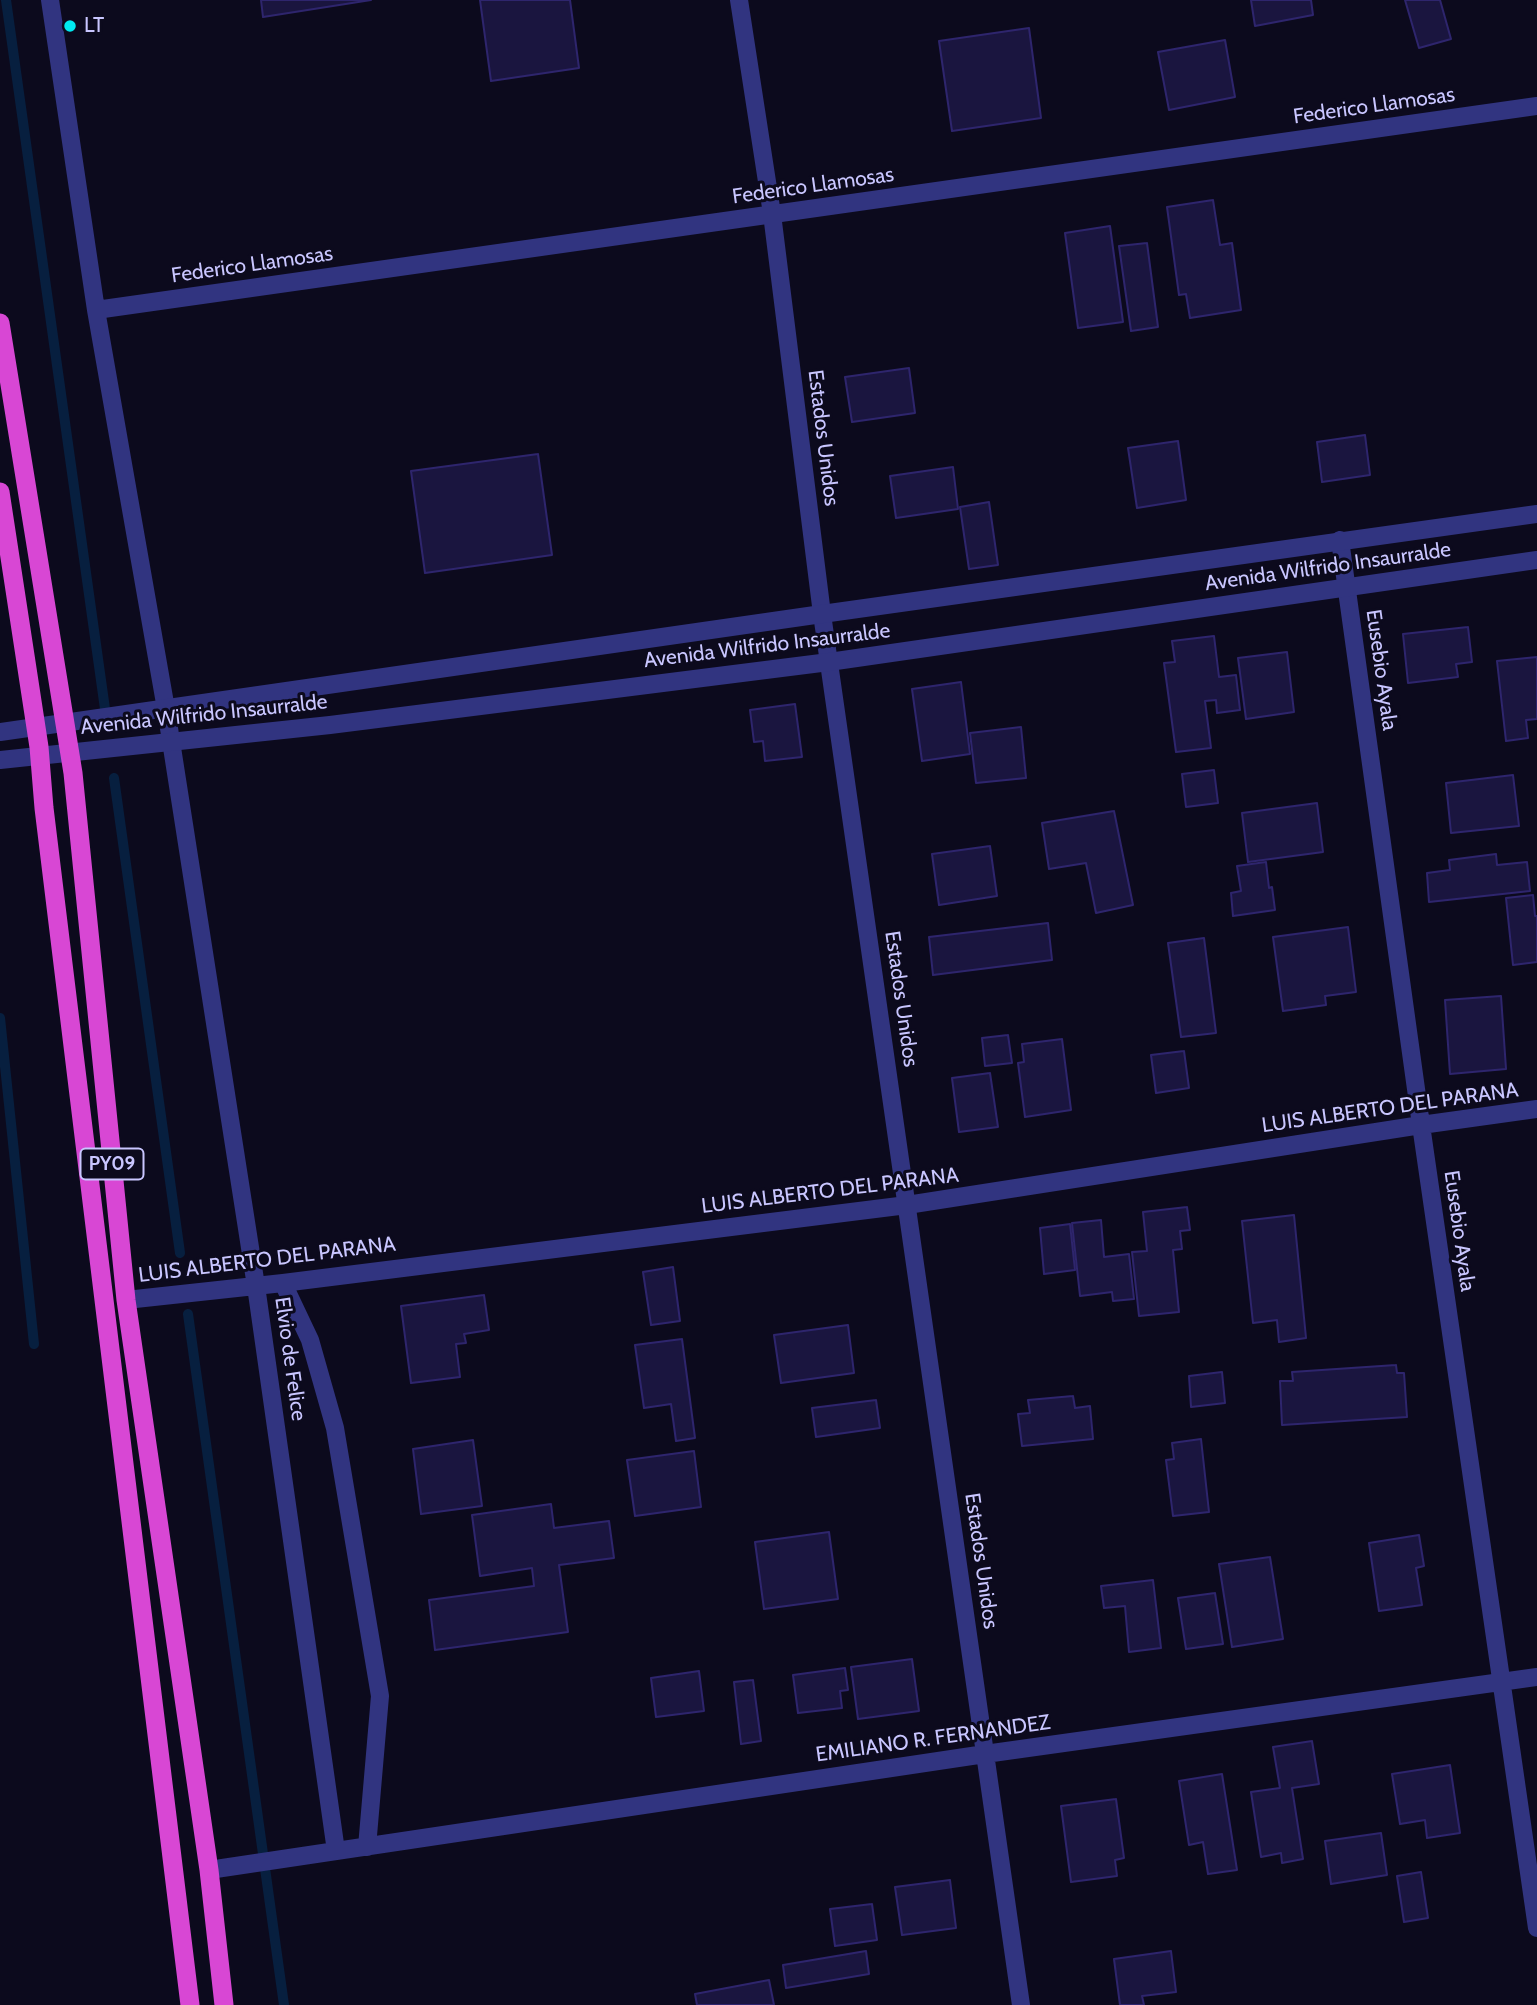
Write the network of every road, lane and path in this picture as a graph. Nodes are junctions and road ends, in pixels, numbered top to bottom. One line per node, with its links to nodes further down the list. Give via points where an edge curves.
1 (50, 0): 5 (street, Elvio de Felice)
2 (739, 0): 4 (street, Estados Unidos)
3 (1537, 106): 4 (street, Federico Llamosas)
4 (772, 214): 5 (street, Federico Llamosas); 12 (street, Estados Unidos)
5 (96, 310): 14 (street, Elvio de Felice)
6 (0, 323): 15 (highway, PY09)
7 (0, 492): 16 (highway, PY09)
8 (1537, 514): 9 (street, Avenida Wilfrido Insaurralde)
9 (1340, 540): 11 (street, Eusebio Ayala); 12 (street, Avenida Wilfrido Insaurralde)
10 (1537, 560): 11 (street, Avenida Wilfrido Insaurralde)
11 (1347, 588): 13 (street, Avenida Wilfrido Insaurralde); 23 (street, Eusebio Ayala)
12 (822, 614): 13 (street, Estados Unidos); 14 (street, Avenida Wilfrido Insaurralde)
13 (829, 662): 18 (street, Avenida Wilfrido Insaurralde); 24 (street, Estados Unidos)
14 (166, 709): 15 (street, Avenida Wilfrido Insaurralde); 18 (street, Elvio de Felice)
15 (65, 723): 16 (street, Avenida Wilfrido Insaurralde); 19 (highway, PY09)
16 (36, 727): 17 (street, Avenida Wilfrido Insaurralde); 20 (highway, PY09)
17 (0, 732)
18 (172, 742): 19 (street, Avenida Wilfrido Insaurralde); 26 (street, Elvio de Felice)
19 (70, 753): 20 (street, Avenida Wilfrido Insaurralde); 27 (highway, PY09)
20 (40, 756): 21 (street, Avenida Wilfrido Insaurralde); 35 (highway, PY09)
21 (0, 761)
22 (1537, 1109): 23 (street, LUIS ALBERTO DEL PARANA)
23 (1420, 1125): 24 (street, LUIS ALBERTO DEL PARANA); 29 (street, Eusebio Ayala)
24 (908, 1205): 25 (street, LUIS ALBERTO DEL PARANA); 30 (street, Estados Unidos)
25 (283, 1283): 26 (street, LUIS ALBERTO DEL PARANA); 31 (street, via 310,1339 335,1428 380,1696)
26 (257, 1286): 27 (street, LUIS ALBERTO DEL PARANA); 32 (street, Elvio de Felice)
27 (126, 1300): 33 (highway, PY09)
28 (1537, 1677): 29 (street, EMILIANO R. FERNANDEZ)
29 (1500, 1682): 30 (street, EMILIANO R. FERNANDEZ); 34 (street, Eusebio Ayala)
30 (985, 1754): 31 (street, EMILIANO R. FERNANDEZ); 37 (street, Estados Unidos)
31 (367, 1847): 32 (street, EMILIANO R. FERNANDEZ)
32 (337, 1851): 33 (street, EMILIANO R. FERNANDEZ)
33 (209, 1870): 36 (highway, PY09)
34 (1537, 1928)
35 (190, 2005)
36 (224, 2005)
37 (1021, 2005)

